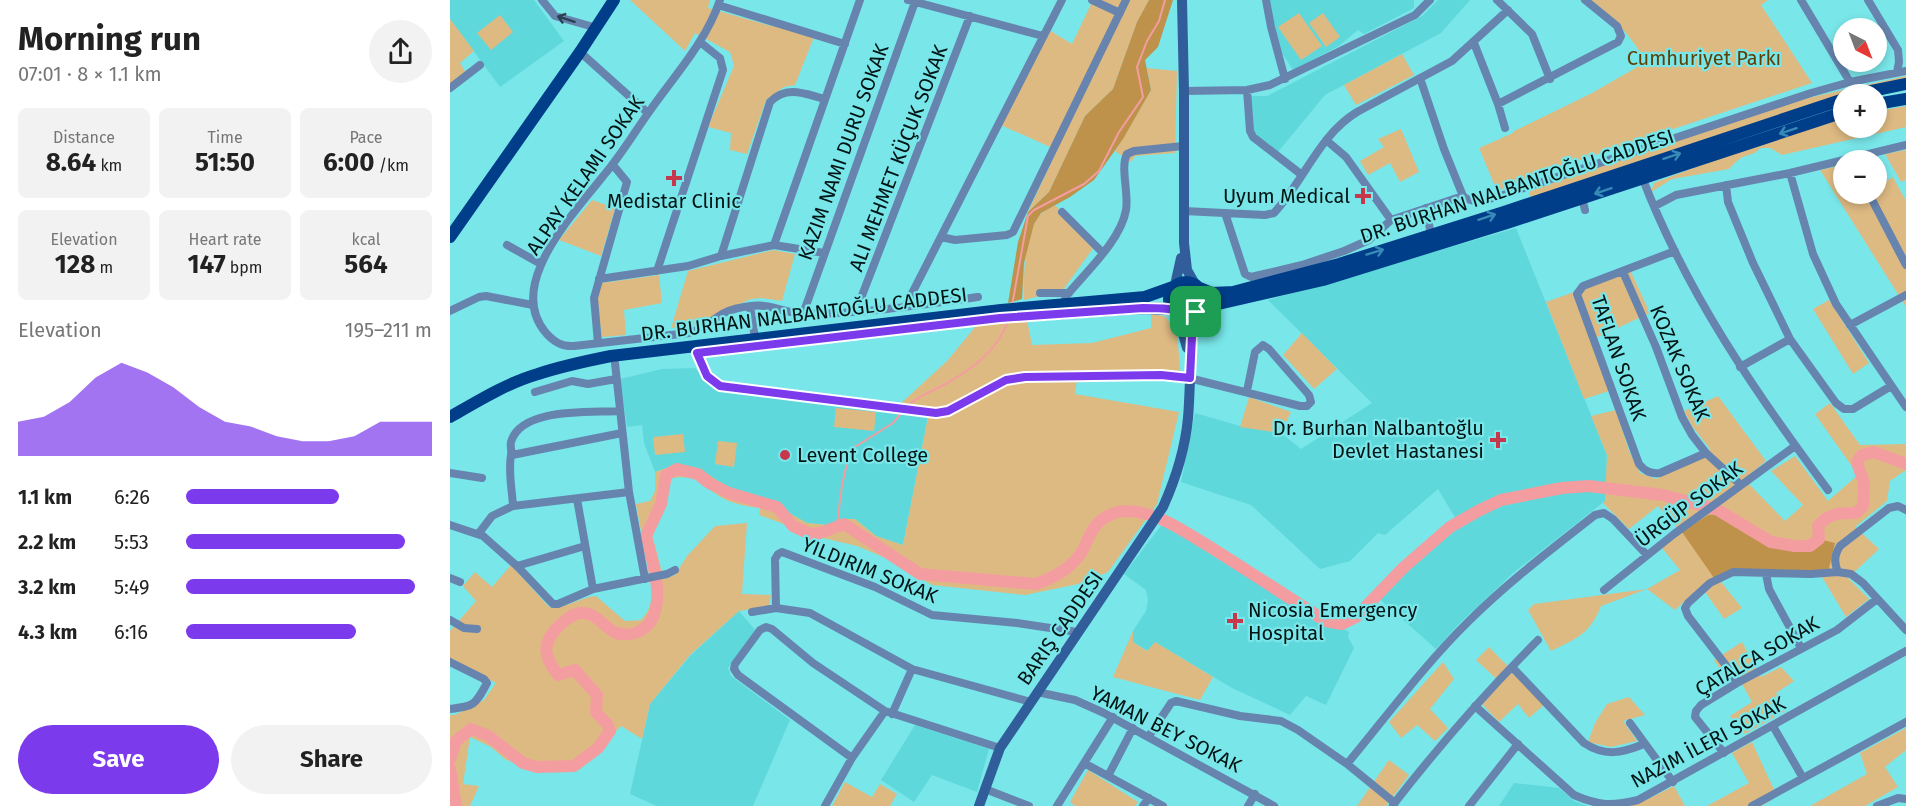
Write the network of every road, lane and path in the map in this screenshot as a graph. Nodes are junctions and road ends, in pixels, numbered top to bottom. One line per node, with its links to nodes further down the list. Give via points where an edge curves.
1 (542, 0): 19 (street, one-way to 1, via 555,16)
2 (614, 0): 19 (main road)
3 (860, 0): 23 (street)
4 (1062, 0): 20 (street)
5 (1092, 0): 17 (street)
6 (1126, 0): 17 (street)
7 (1182, 0): 36 (street)
8 (1266, 0): 29 (street)
9 (1497, 0): 16 (street)
10 (1585, 0): 30 (street, via 1617,26 1621,36 1614,46)
11 (1801, 0): 31 (street)
12 (1868, 0): 27 (street, via 1898,50)
13 (911, 1): 18 (street); 71 (street)
14 (1428, 1): 29 (street, via 1415,15)
15 (719, 2): 21 (street, ALPAY KELAMI SOKAK); 23 (street)
16 (1508, 10): 22 (street); 30 (street, via 1534,38)
17 (1120, 12): 65 (street, via 1013,232 955,240)
18 (970, 16): 20 (street); 88 (street, ALI MEHMET KÜÇUK SOKAK)
19 (597, 28): 24 (main road)
20 (1043, 36): 65 (street)
21 (700, 42): 42 (street, ALPAY KELAMI SOKAK); 75 (street, via 720,58 723,70)
22 (1474, 43): 28 (street, via 1452,61); 41 (street)
23 (845, 44): 37 (street)
24 (580, 52): 42 (street); 63 (main road)
25 (480, 65): 33 (street)
26 (1906, 71): 27 (street)
27 (1897, 72): 31 (street)
28 (1420, 78): 45 (street, via 1352,115); 55 (street)
29 (1285, 79): 35 (street)
30 (1550, 79): 41 (street)
31 (1850, 82): 55 (street, via 1500,196 1475,201)
32 (1906, 84): 34 (main road)
33 (450, 88)
34 (1887, 88)
35 (1247, 90): 36 (street); 52 (street, via 1253,137)
36 (1184, 91): 47 (street)
37 (825, 99): 68 (street); 72 (street, via 789,91 770,102)
38 (1906, 99): 39 (main road)
39 (1887, 102)
40 (1833, 103): 64 (main road, DR. BURHAN NALBANTOĞLU CADDESI, one-way to 40)
41 (1498, 104): 44 (street)
42 (648, 113): 50 (street, ALPAY KELAMI SOKAK)
43 (1833, 116): 53 (main road, DR. BURHAN NALBANTOĞLU CADDESI, one-way to 53)
44 (1505, 128)
45 (1326, 140): 52 (street); 62 (street, via 1346,157)
46 (1906, 145): 48 (street)
47 (1183, 146): 59 (street); 70 (street, via 1127,154 1125,215 1117,234)
48 (1886, 150)
49 (1833, 163): 51 (street)
50 (613, 165): 73 (street, ALPAY KELAMI SOKAK, via 569,219); 77 (street, via 627,184)
51 (1790, 173): 54 (street); 94 (street, via 1813,254)
52 (1302, 175): 61 (street, via 1272,214)
53 (1642, 177): 57 (street); 87 (main road, DR. BURHAN NALBANTOĞLU CADDESI, one-way to 87, via 1584,204 1323,280)
54 (1726, 185): 57 (street, via 1676,195); 96 (street, via 1728,202 1753,263)
55 (1463, 196): 58 (street)
56 (1874, 204): 74 (street)
57 (1655, 206): 69 (street)
58 (1426, 208): 62 (street); 64 (street)
59 (1184, 211): 61 (street); 66 (street)
60 (1062, 212): 70 (street)
61 (1225, 213): 62 (street, via 1248,277 1344,251 1369,240)
62 (1391, 220)
63 (452, 229)
64 (1431, 235): 79 (main road, DR. BURHAN NALBANTOĞLU CADDESI, one-way to 64, via 1212,293 1233,292)
65 (942, 237): 86 (street)
66 (1184, 243): 78 (street); 79 (street, via 1187,270)
67 (507, 245): 73 (street)
68 (774, 245): 71 (street); 72 (street)
69 (1675, 251): 76 (street, TAFLAN SOKAK); 101 (street)
70 (1102, 252): 83 (street)
71 (824, 253): 92 (street)
72 (721, 256): 75 (street)
73 (541, 264): 84 (street, ALPAY KELAMI SOKAK)
74 (1906, 265)
75 (657, 271): 77 (street)
76 (1623, 272): 113 (street, KOZAK SOKAK, via 1682,417); 113 (street, TAFLAN SOKAK, via 1583,286 1578,294 1639,464 1653,474 1660,473)
77 (599, 279): 97 (street, via 594,298)
78 (1174, 286): 79 (main road, via 1185,282); 83 (main road, DR. BURHAN NALBANTOĞLU CADDESI, via 1145,297); 89 (main road, via 1169,298)
79 (1197, 286): 87 (main road, via 1203,298)
80 (1040, 293): 83 (street)
81 (1906, 295): 94 (street)
82 (978, 297): 86 (street)
83 (1066, 299): 91 (main road, DR. BURHAN NALBANTOĞLU CADDESI)
84 (533, 305): 90 (street, via 486,296); 97 (street, via 539,324 557,343 570,347)
85 (750, 306): 92 (street, via 771,306); 95 (street); 97 (street, via 726,312 688,333)
86 (905, 307): 88 (street)
87 (1198, 310): 89 (main road, via 1187,316); 99 (street)
88 (856, 311): 92 (street)
89 (1175, 311): 91 (main road, DR. BURHAN NALBANTOĞLU CADDESI, via 1139,308); 99 (street)
90 (450, 312)
91 (1024, 312): 93 (main road, DR. BURHAN NALBANTOĞLU CADDESI)
92 (803, 314)
93 (1001, 314): 95 (main road, DR. BURHAN NALBANTOĞLU CADDESI); 98 (main road, DR. BURHAN NALBANTOĞLU CADDESI)
94 (1850, 325): 104 (street)
95 (755, 338): 109 (main road, DR. BURHAN NALBANTOĞLU CADDESI, via 573,364 536,374)
96 (1790, 339): 101 (street); 104 (street, via 1845,410)
97 (598, 343)
98 (697, 353): 100 (main road, DR. BURHAN NALBANTOĞLU CADDESI); 102 (street, via 707,376 720,386 936,413 948,411 1006,380 1025,377)
99 (1190, 360): 102 (street)
100 (615, 363): 103 (street); 110 (main road, DR. BURHAN NALBANTOĞLU CADDESI, via 539,381)
101 (1740, 367): 112 (street)
102 (1190, 378): 105 (street); 142 (street, via 1182,454 1163,507)
103 (616, 379): 106 (street, via 588,384 572,381); 108 (street)
104 (1891, 386): 107 (street)
105 (1247, 391): 105 (street, via 1255,352 1263,345 1311,401 1300,406)
106 (535, 392)
107 (1906, 407)
108 (619, 411): 111 (street); 114 (street, via 571,412 527,422 513,437)
109 (450, 417)
110 (450, 425)
111 (622, 434): 114 (street); 119 (street)
112 (1795, 446): 117 (street, ÜRGÜP SOKAK); 118 (street)
113 (1706, 453): 117 (street, KOZAK SOKAK)
114 (512, 455): 121 (street)
115 (450, 473): 116 (street)
116 (482, 478)
117 (1741, 485): 126 (street, ÜRGÜP SOKAK)
118 (1828, 490)
119 (630, 492): 120 (street); 132 (street)
120 (577, 499): 121 (street); 125 (street)
121 (513, 506): 124 (street, via 492,516)
122 (1906, 510): 129 (street, via 1898,506 1889,508 1840,546 1835,563)
123 (450, 525): 124 (street)
124 (479, 533): 127 (street)
125 (585, 546): 127 (street); 134 (street)
126 (1647, 555): 135 (street, ÜRGÜP SOKAK); 167 (street, via 1613,519 1604,513 1595,515 1528,567 1468,622)
127 (517, 566): 134 (street, via 553,604)
128 (675, 570): 132 (street)
129 (1838, 572): 130 (street); 136 (street, via 1851,574)
130 (1766, 574): 144 (street, via 1769,589); 149 (street, via 1733,572 1710,583 1685,608)
131 (450, 578): 133 (street)
132 (647, 578): 134 (street)
133 (460, 582)
134 (593, 589)
135 (1604, 590)
136 (1877, 599): 141 (street); 144 (street, ÇATALCA SOKAK, via 1837,630)
137 (776, 609): 138 (street); 142 (street, via 775,559 782,552 875,587 932,615); 148 (street, via 817,616)
138 (752, 612)
139 (450, 620): 140 (street)
140 (477, 629)
141 (1906, 630)
142 (1077, 632): 150 (street)
143 (1538, 640): 147 (street)
144 (1801, 648): 149 (street, ÇATALCA SOKAK)
145 (1906, 651): 158 (street)
146 (450, 662): 153 (street, via 487,683 470,707)
147 (1512, 667): 152 (street); 162 (street, via 1595,750 1610,753)
148 (912, 669): 151 (street); 154 (street)
149 (1737, 683): 164 (street, ÇATALCA SOKAK, via 1696,711 1700,725)
150 (1037, 692): 151 (street); 155 (street, YAMAN BEY SOKAK, via 1075,700)
151 (1031, 702): 163 (street)
152 (1475, 706): 161 (street); 175 (street)
153 (450, 709)
154 (888, 713): 163 (street); 165 (street); 165 (street, via 813,663 772,629 760,630 735,664 738,675)
155 (1113, 717): 159 (street, YAMAN BEY SOKAK); 166 (street)
156 (1906, 722): 169 (street)
157 (1630, 723): 162 (street)
158 (1773, 726): 164 (street); 169 (street)
159 (1133, 728): 160 (street, YAMAN BEY SOKAK); 168 (street)
160 (1149, 736): 167 (street, via 1171,703 1179,701 1281,721); 172 (street, YAMAN BEY SOKAK)
161 (1518, 744): 170 (street, via 1575,795 1602,806 1638,800); 184 (street)
162 (1644, 744): 170 (street)
163 (1000, 748): 171 (street)
164 (1724, 753): 170 (street)
165 (852, 758): 176 (street)
166 (1084, 763): 168 (street); 179 (street)
167 (1347, 764): 175 (street)
168 (1108, 776): 173 (street)
169 (1803, 778): 185 (street)
170 (1673, 782)
171 (986, 789): 177 (street); 178 (street)
172 (1255, 794): 182 (street); 183 (street, YAMAN BEY SOKAK)
173 (1149, 798): 180 (street); 181 (street)
174 (1906, 799): 186 (street)
175 (1394, 805)
176 (825, 806)
177 (979, 806)
178 (1029, 806)
179 (1057, 806)
180 (1143, 806)
181 (1163, 806)
182 (1248, 806)
183 (1274, 806)
184 (1469, 806)
185 (1752, 806)
186 (1877, 806)

